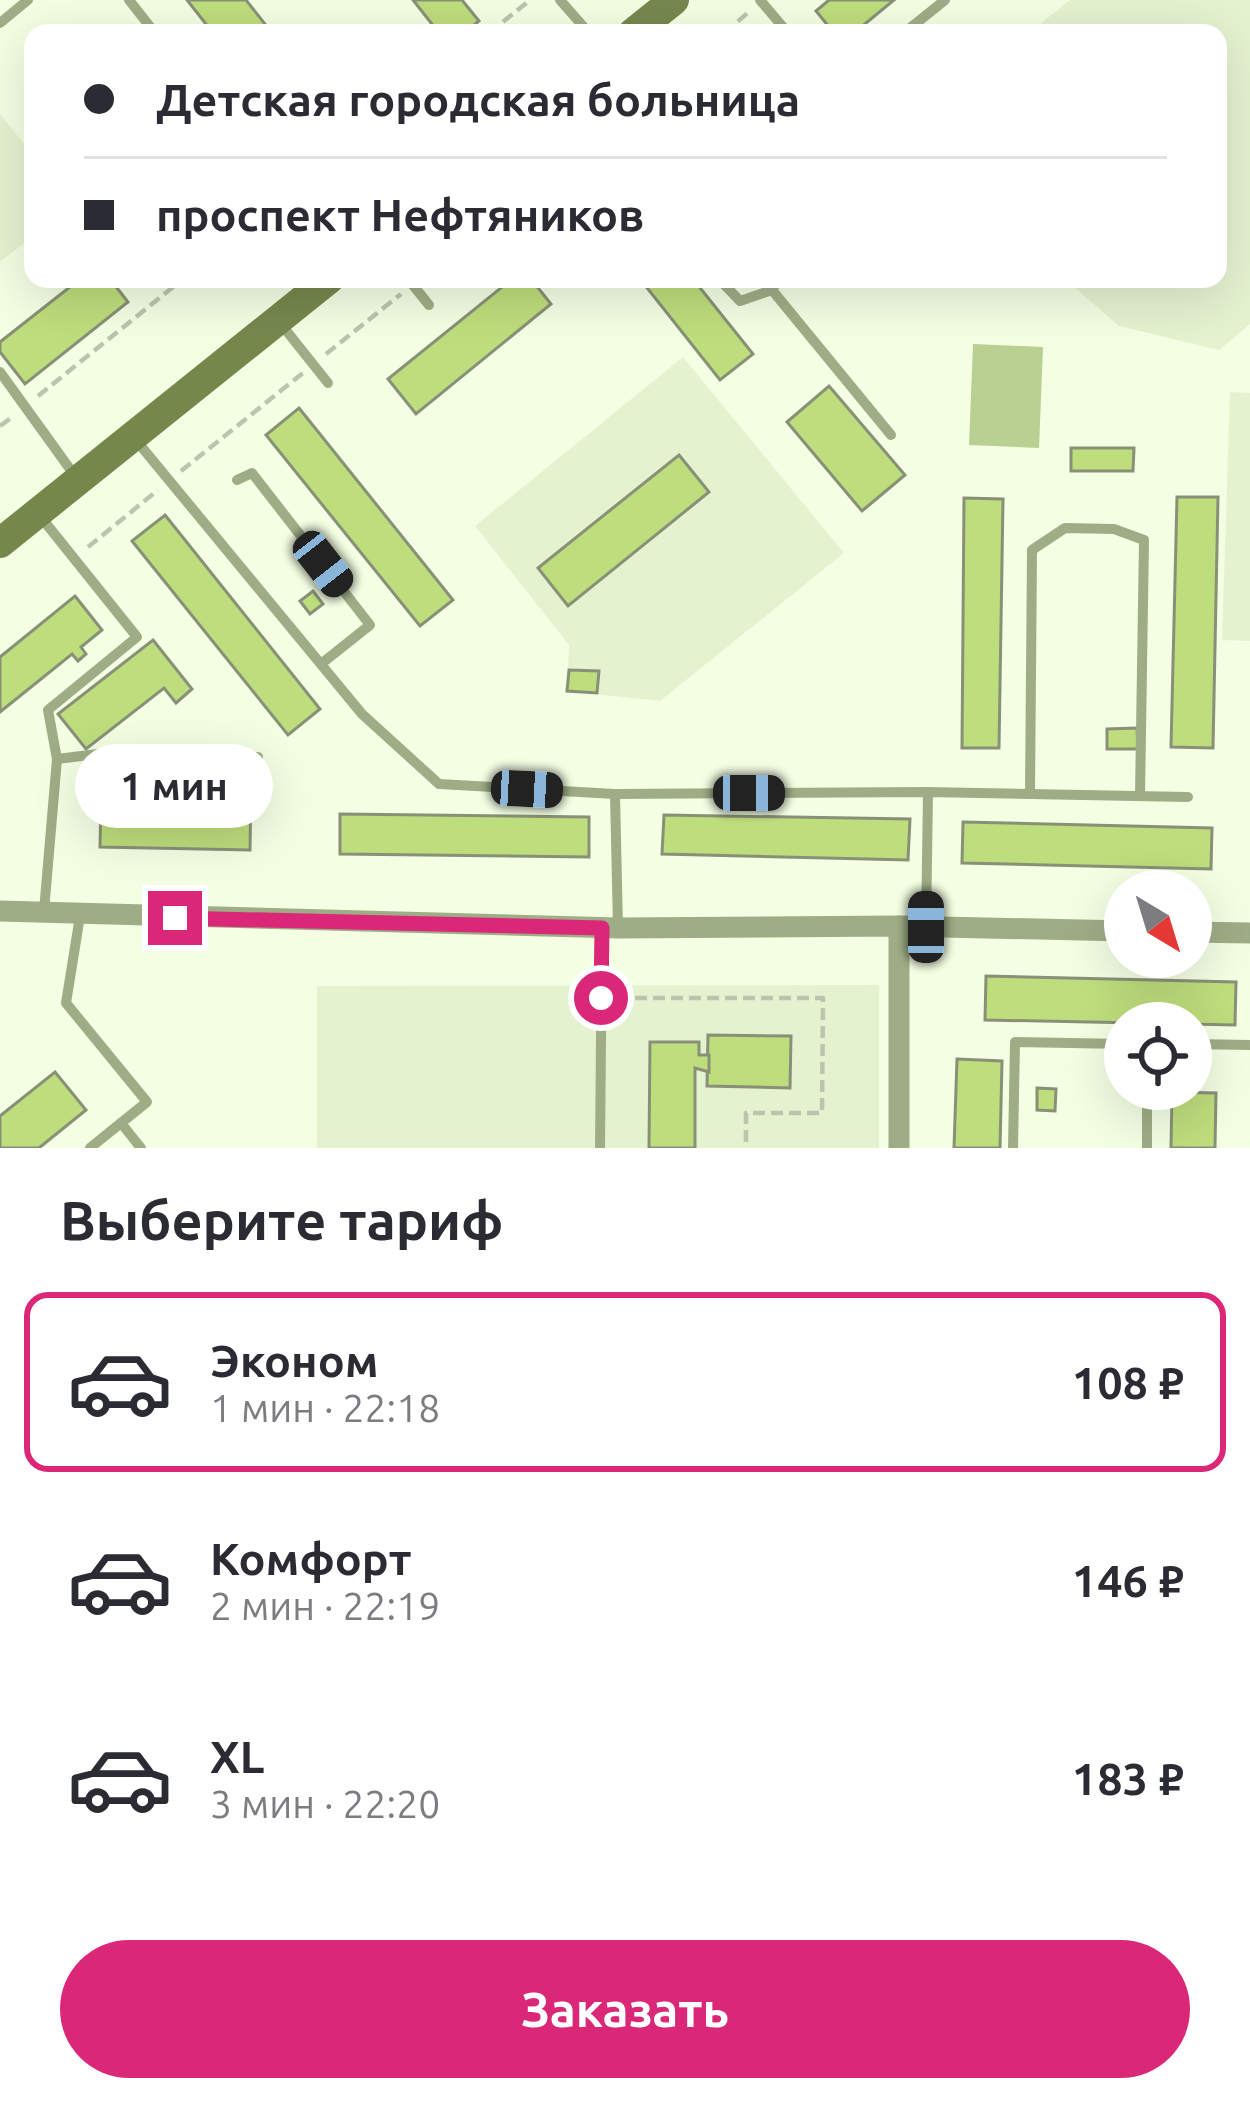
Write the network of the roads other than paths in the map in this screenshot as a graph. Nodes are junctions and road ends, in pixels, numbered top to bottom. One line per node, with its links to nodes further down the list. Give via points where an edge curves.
1 (28, 0): 7 (lane)
2 (129, 0): 8 (lane)
3 (560, 0): 9 (lane)
4 (674, 0): 10 (street)
5 (945, 0): 12 (lane)
6 (761, 1): 11 (lane)
7 (0, 23)
8 (148, 24)
9 (581, 24)
10 (644, 24)
11 (780, 24)
12 (915, 24)
13 (317, 288): 19 (street)
14 (416, 288): 18 (lane)
15 (728, 288): 16 (lane, via 740,301)
16 (768, 288)
17 (777, 288): 22 (lane)
18 (429, 305)
19 (278, 320): 21 (lane); 23 (street)
20 (0, 371): 24 (lane)
21 (328, 382)
22 (891, 435)
23 (133, 437): 24 (street); 28 (lane)
24 (77, 480): 26 (street)
25 (237, 480): 28 (lane, via 252,472 370,625)
26 (37, 513): 27 (street); 30 (lane, via 137,638 48,710)
27 (0, 543)
28 (321, 664): 32 (lane, via 362,714 440,784)
29 (258, 757): 30 (lane, via 122,751)
30 (57, 759): 37 (lane)
31 (928, 792): 32 (lane); 33 (lane); 40 (lane)
32 (615, 794): 41 (lane)
33 (1030, 794): 34 (lane); 34 (lane, via 1032,550 1065,528 1114,529 1144,540)
34 (1140, 796): 35 (lane)
35 (1188, 797)
36 (0, 911): 37 (street)
37 (44, 915): 38 (street)
38 (80, 916): 41 (street); 49 (lane, via 66,1003 146,1102)
39 (899, 926): 40 (street); 41 (street); 53 (street)
40 (926, 927): 42 (street)
41 (610, 928): 52 (lane)
42 (1104, 931)
43 (1212, 933): 44 (street)
44 (1250, 934)
45 (1104, 1043): 54 (lane, via 1015,1042)
46 (1212, 1044): 47 (lane)
47 (1250, 1045)
48 (1148, 1110): 55 (lane)
49 (121, 1123): 50 (lane); 51 (lane)
50 (90, 1148)
51 (141, 1148)
52 (600, 1148)
53 (899, 1148)
54 (1013, 1148)
55 (1147, 1148)

